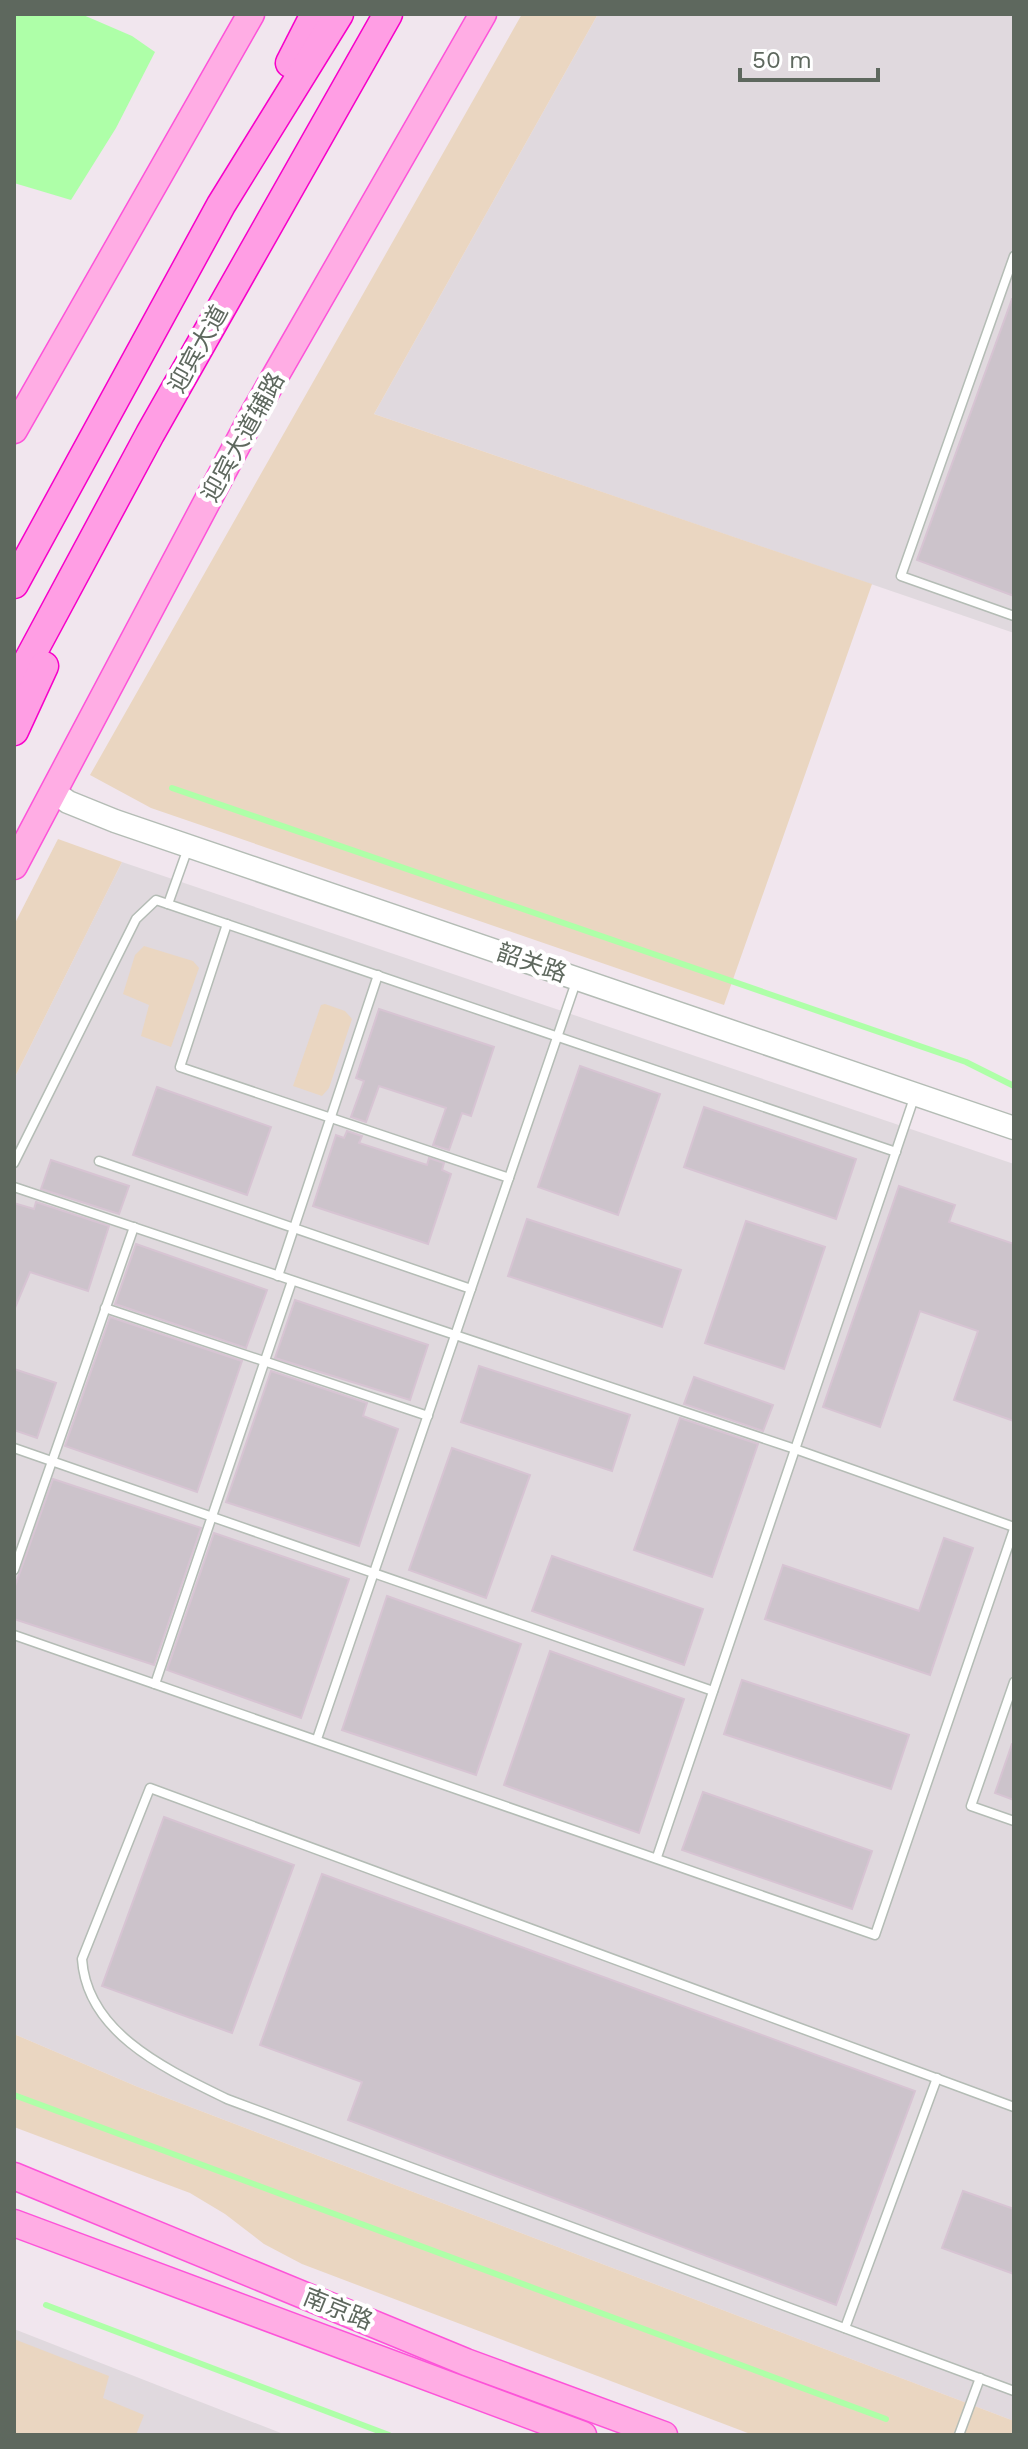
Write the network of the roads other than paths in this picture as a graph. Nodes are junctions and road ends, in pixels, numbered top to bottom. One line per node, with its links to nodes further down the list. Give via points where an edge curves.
1 (251, 14): 11 (main road)
2 (315, 14): 8 (highway)
3 (339, 14): 8 (highway, 迎宾大道)
4 (388, 14): 7 (highway, 迎宾大道)
5 (397, 14): 7 (highway)
6 (483, 14): 18 (main road, 迎宾大道辅路, via 254,413)
7 (359, 66): 12 (highway, 迎宾大道)
8 (221, 205): 10 (highway, 迎宾大道)
9 (1014, 256): 15 (lane, via 901,576)
10 (106, 409): 13 (highway); 14 (highway, 迎宾大道)
11 (14, 430)
12 (150, 434): 16 (highway, 迎宾大道); 17 (highway)
13 (14, 569)
14 (14, 584)
15 (1014, 616)
16 (14, 687)
17 (14, 731)
18 (54, 792): 19 (street, 韶关路); 20 (main road, 迎宾大道辅路)
19 (188, 846): 21 (lane); 24 (street, 韶关路)
20 (14, 866)
21 (168, 904): 22 (lane); 31 (lane, via 156,900 136,919)
22 (227, 924): 23 (lane); 27 (lane, via 180,1067)
23 (378, 975): 25 (lane); 27 (lane)
24 (578, 979): 25 (lane); 26 (street, 韶关路)
25 (558, 1037): 29 (lane); 32 (lane)
26 (916, 1094): 28 (street, 韶关路); 29 (lane)
27 (331, 1118): 32 (lane); 35 (lane)
28 (1014, 1128)
29 (896, 1152): 44 (lane)
30 (99, 1161): 35 (lane)
31 (14, 1163)
32 (509, 1178): 38 (lane)
33 (14, 1187): 34 (lane)
34 (134, 1227): 36 (lane); 39 (lane)
35 (294, 1228): 36 (lane); 38 (lane)
36 (278, 1276): 37 (lane)
37 (292, 1281): 40 (lane); 41 (lane)
38 (471, 1289): 40 (lane)
39 (105, 1308): 41 (lane); 45 (lane)
40 (456, 1335): 42 (lane); 44 (lane)
41 (265, 1361): 42 (lane); 46 (lane)
42 (428, 1416): 49 (lane)
43 (14, 1448): 45 (lane)
44 (795, 1449): 47 (lane); 53 (lane)
45 (52, 1461): 46 (lane); 48 (lane)
46 (212, 1516): 49 (lane); 52 (lane)
47 (1014, 1528): 56 (lane, via 875,1935)
48 (14, 1570)
49 (374, 1573): 53 (lane); 54 (lane)
50 (14, 1635): 52 (lane)
51 (1014, 1682): 55 (lane, via 971,1806)
52 (155, 1684): 54 (lane)
53 (713, 1691): 56 (lane)
54 (317, 1739): 56 (lane)
55 (1014, 1821)
56 (657, 1857)
57 (937, 2078): 58 (lane); 61 (lane); 61 (lane, via 150,1788 82,1959 83,1980 95,2005 135,2047 227,2099)
58 (1014, 2107)
59 (14, 2176): 65 (main road, 南京路, via 466,2362)
60 (14, 2223): 64 (main road, 南京路)
61 (845, 2328): 62 (lane)
62 (980, 2378): 63 (lane); 66 (lane)
63 (1014, 2391)
64 (583, 2435)
65 (664, 2435)
66 (959, 2435)

